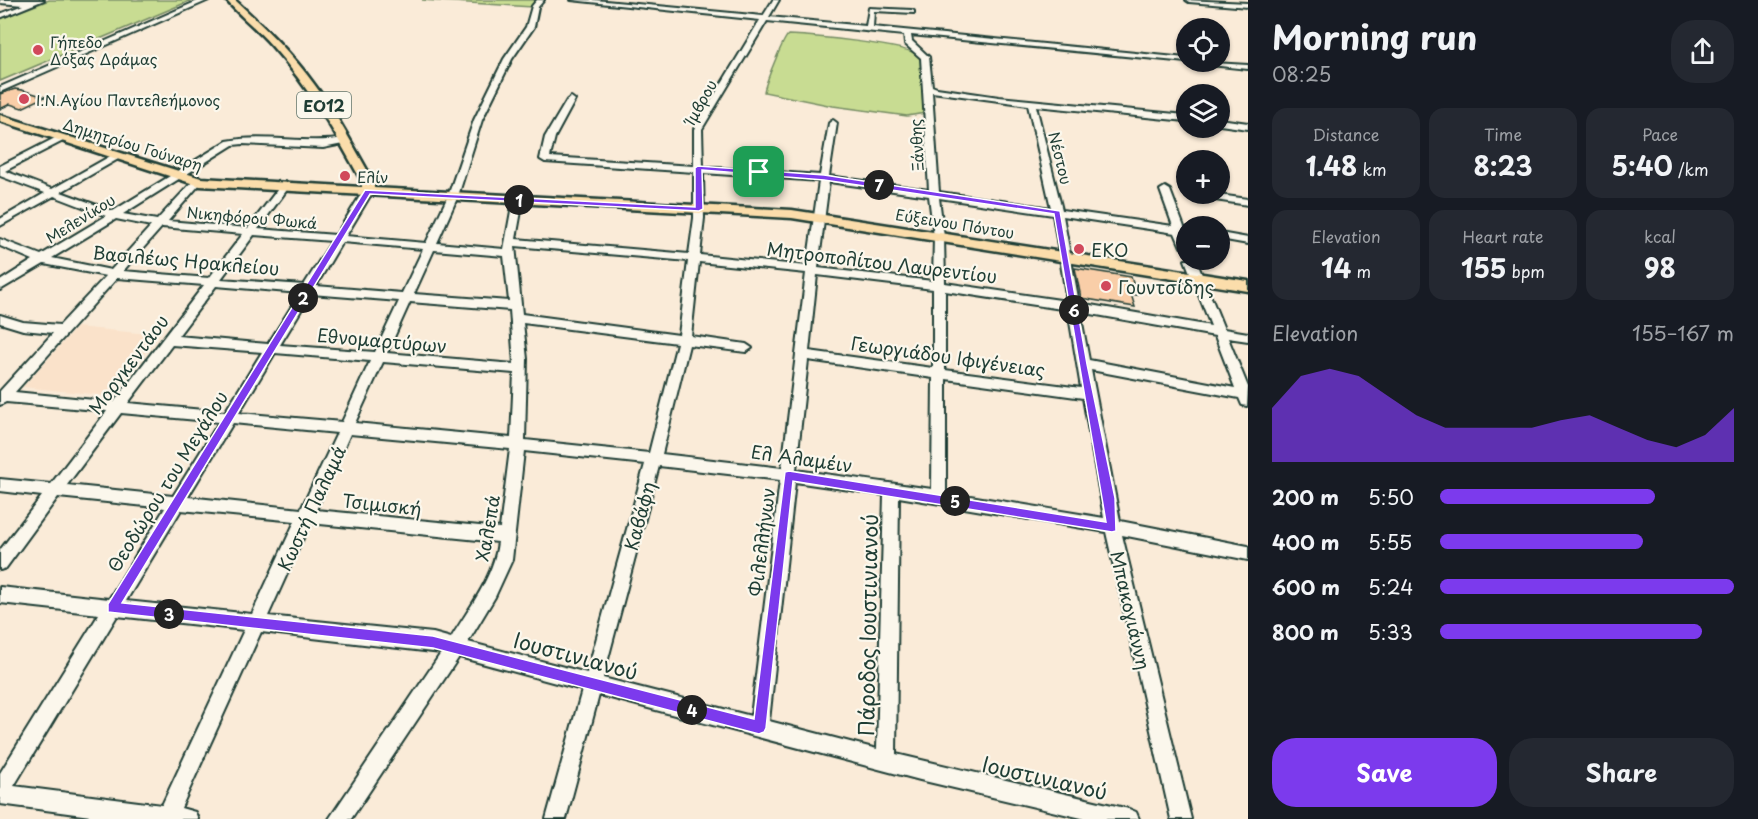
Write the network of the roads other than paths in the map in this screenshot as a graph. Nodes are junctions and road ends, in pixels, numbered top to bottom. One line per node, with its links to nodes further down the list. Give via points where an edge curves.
1 (41, 0): 9 (street)
2 (206, 0): 20 (street)
3 (230, 0): 29 (main road, ΕΟ12, via 279,47 323,103)
4 (541, 0): 41 (street, Κωστή Παλαμά, via 481,115)
5 (574, 0): 13 (street)
6 (776, 0): 13 (street, Ίμβρου)
7 (1189, 0): 10 (street)
8 (0, 1): 9 (street)
9 (32, 3): 12 (street)
10 (1248, 5)
11 (912, 12): 14 (street, via 871,9)
12 (0, 16)
13 (765, 18): 14 (street); 31 (street, Ίμβρου, via 698,127)
14 (869, 28): 15 (street)
15 (907, 32): 16 (street); 19 (street, Ξάνθης, via 908,42 925,57)
16 (1176, 59)
17 (1230, 65): 18 (street)
18 (1248, 67)
19 (928, 87): 22 (street); 40 (street, Ξάνθης)
20 (0, 90)
21 (571, 100): 31 (street, via 550,137 545,159)
22 (1031, 102): 23 (street); 46 (street, Νέστου)
23 (1176, 117)
24 (2, 120): 28 (main road, Δημητρίου Γούναρη)
25 (833, 123): 34 (street, Φιλελλήνων)
26 (1230, 123): 27 (street)
27 (1248, 126)
28 (62, 138): 30 (main road, Δημητρίου Γούναρη); 32 (street)
29 (345, 141): 33 (street, Μελενίκου, via 323,146 235,142); 38 (main road, ΕΟ12, via 368,182)
30 (117, 156): 33 (main road, Δημητρίου Γούναρη); 39 (street)
31 (698, 168): 34 (street); 45 (street, Ίμβρου)
32 (0, 172): 39 (street, Νικηφόρου Φωκά)
33 (177, 176): 35 (main road, Δημητρίου Γούναρη); 47 (street, Μελενίκου)
34 (824, 178): 40 (street); 49 (street, Φιλελλήνων)
35 (197, 182): 36 (main road, Δημητρίου Γούναρη); 51 (street)
36 (284, 187): 38 (main road, Δημητρίου Γούναρη); 53 (street, Μοργκεντάου)
37 (1165, 190): 48 (street)
38 (368, 192): 41 (main road, Εύξεινου Πόντου); 56 (street, Θεοδώρου του Μεγάλου)
39 (53, 193): 47 (street, Νικηφόρου Φωκά); 50 (street)
40 (934, 194): 46 (street); 54 (street, Ξάνθης)
41 (453, 196): 42 (main road, Εύξεινου Πόντου); 59 (street, Κωστή Παλαμά)
42 (518, 200): 45 (main road, Εύξεινου Πόντου); 60 (street, Χαλεπά)
43 (1230, 200): 44 (street)
44 (1248, 202)
45 (699, 209): 49 (main road, Εύξεινου Πόντου); 61 (street, Καβάφη)
46 (1058, 213): 52 (street); 62 (street, Νέστου)
47 (114, 215): 51 (street, Νικηφόρου Φωκά); 63 (street, Μελενίκου)
48 (1177, 216)
49 (818, 218): 54 (main road, Εύξεινου Πόντου); 64 (street, Φιλελλήνων)
50 (0, 223)
51 (160, 223): 53 (street, Νικηφόρου Φωκά); 66 (street)
52 (1176, 230)
53 (250, 232): 56 (street, Νικηφόρου Φωκά); 68 (street, Μοργκεντάου)
54 (939, 237): 62 (main road, Εύξεινου Πόντου); 70 (street, Ξάνθης)
55 (1230, 238): 57 (street)
56 (339, 239): 59 (street, Νικηφόρου Φωκά); 72 (street, Θεοδώρου του Μεγάλου)
57 (1248, 241)
58 (0, 242): 63 (street, Βασιλέως Ηρακλείου)
59 (430, 246): 60 (street, Νικηφόρου Φωκά); 73 (street, Κωστή Παλαμά)
60 (510, 247): 61 (street, Μητροπολίτου Λαυρεντίου); 75 (street, Χαλεπά)
61 (695, 258): 64 (street, Μητροπολίτου Λαυρεντίου); 81 (street, Καβάφη)
62 (1065, 258): 67 (main road, Εύξεινου Πόντου); 74 (street, Μπακογιάννη)
63 (42, 260): 66 (street, Βασιλέως Ηρακλείου); 69 (street, Μελενίκου)
64 (813, 270): 70 (street, Μητροπολίτου Λαυρεντίου); 84 (street, Φιλελλήνων)
65 (1195, 270): 67 (street)
66 (114, 274): 68 (street, Βασιλέως Ηρακλείου); 77 (street)
67 (1198, 278): 71 (main road, Εύξεινου Πόντου); 78 (street)
68 (212, 282): 72 (street, Βασιλέως Ηρακλείου); 80 (street, Μοργκεντάου)
69 (0, 286)
70 (940, 286): 74 (street, Μητροπολίτου Λαυρεντίου); 88 (street, Ξάνθης)
71 (1248, 286)
72 (308, 290): 73 (street, Βασιλέως Ηρακλείου); 82 (street, Θεοδώρου του Μεγάλου)
73 (407, 297): 75 (street, Βασιλέως Ηρακλείου); 85 (street, Κωστή Παλαμά)
74 (1073, 307): 78 (street, Μητροπολίτου Λαυρεντίου); 86 (street, Μπακογιάννη)
75 (517, 312): 81 (street); 87 (street, Χαλεπά)
76 (0, 319): 77 (street)
77 (63, 330): 91 (street)
78 (1220, 333): 79 (street, Μητροπολίτου Λαυρεντίου); 90 (street)
79 (1248, 337)
80 (169, 340): 82 (street, Εθνομαρτύρων); 92 (street, Μοργκεντάου)
81 (684, 340): 83 (street); 96 (street, Καβάφη)
82 (272, 348): 85 (street, Εθνομαρτύρων); 93 (street, Θεοδώρου του Μεγάλου)
83 (746, 348)
84 (803, 355): 88 (street, Γεωργιάδου Ιφιγένειας); 97 (street, Φιλελλήνων)
85 (379, 358): 87 (street, Εθνομαρτύρων); 94 (street, Κωστή Παλαμά)
86 (1083, 364): 89 (street, Μπακογιάννη); 90 (street)
87 (520, 369): 95 (street, Χαλεπά)
88 (939, 373): 89 (street, Γεωργιάδου Ιφιγένειας); 101 (street, Ξάνθης)
89 (1088, 394): 104 (street, Μπακογιάννη)
90 (1247, 397)
91 (1, 398): 92 (street, Ελ Αλαμέιν)
92 (117, 408): 93 (street, Ελ Αλαμέιν); 99 (street, Μοργκεντάου)
93 (229, 418): 94 (street, Ελ Αλαμέιν); 102 (street, Θεοδώρου του Μεγάλου)
94 (346, 430): 95 (street, Ελ Αλαμέιν); 103 (street, Κωστή Παλαμά)
95 (518, 445): 96 (street, Ελ Αλαμέιν); 105 (street, Χαλεπά)
96 (654, 459): 97 (street, Ελ Αλαμέιν); 112 (street, Καβάφη)
97 (789, 475): 100 (street, Ελ Αλαμέιν); 113 (street, Φιλελλήνων)
98 (0, 485): 99 (street, Τσιμισκή)
99 (55, 490): 102 (street, Τσιμισκή); 107 (street, Μοργκεντάου)
100 (892, 491): 101 (street, Ελ Αλαμέιν); 114 (street, Πάροδος Ιουστινιανού)
101 (939, 499): 104 (street, Ελ Αλαμέιν)
102 (177, 503): 103 (street, Τσιμισκή); 109 (street, Θεοδώρου του Μεγάλου)
103 (307, 516): 105 (street, Τσιμισκή); 110 (street, Κωστή Παλαμά)
104 (1112, 528): 106 (street, Ελ Αλαμέιν); 121 (street, Μπακογιάννη)
105 (508, 536): 111 (street, Χαλεπά, via 495,580)
106 (1248, 553)
107 (0, 563)
108 (0, 595): 109 (street, Ιουστινιανού)
109 (112, 608): 110 (street, Ιουστινιανού); 115 (street, Θεοδώρου του Μεγάλου)
110 (258, 624): 111 (street, Ιουστινιανού); 116 (street, Κωστή Παλαμά)
111 (456, 646): 112 (street, Ιουστινιανού); 118 (street, Χαλεπά)
112 (594, 684): 113 (street, Ιουστινιανού); 119 (street, Καβάφη)
113 (759, 728): 114 (street, Ιουστινιανού)
114 (886, 761): 120 (street, Ιουστινιανού)
115 (0, 793): 116 (street)
116 (167, 818): 117 (street)
117 (188, 819)
118 (339, 819)
119 (556, 819)
120 (1129, 819)
121 (1181, 819)

